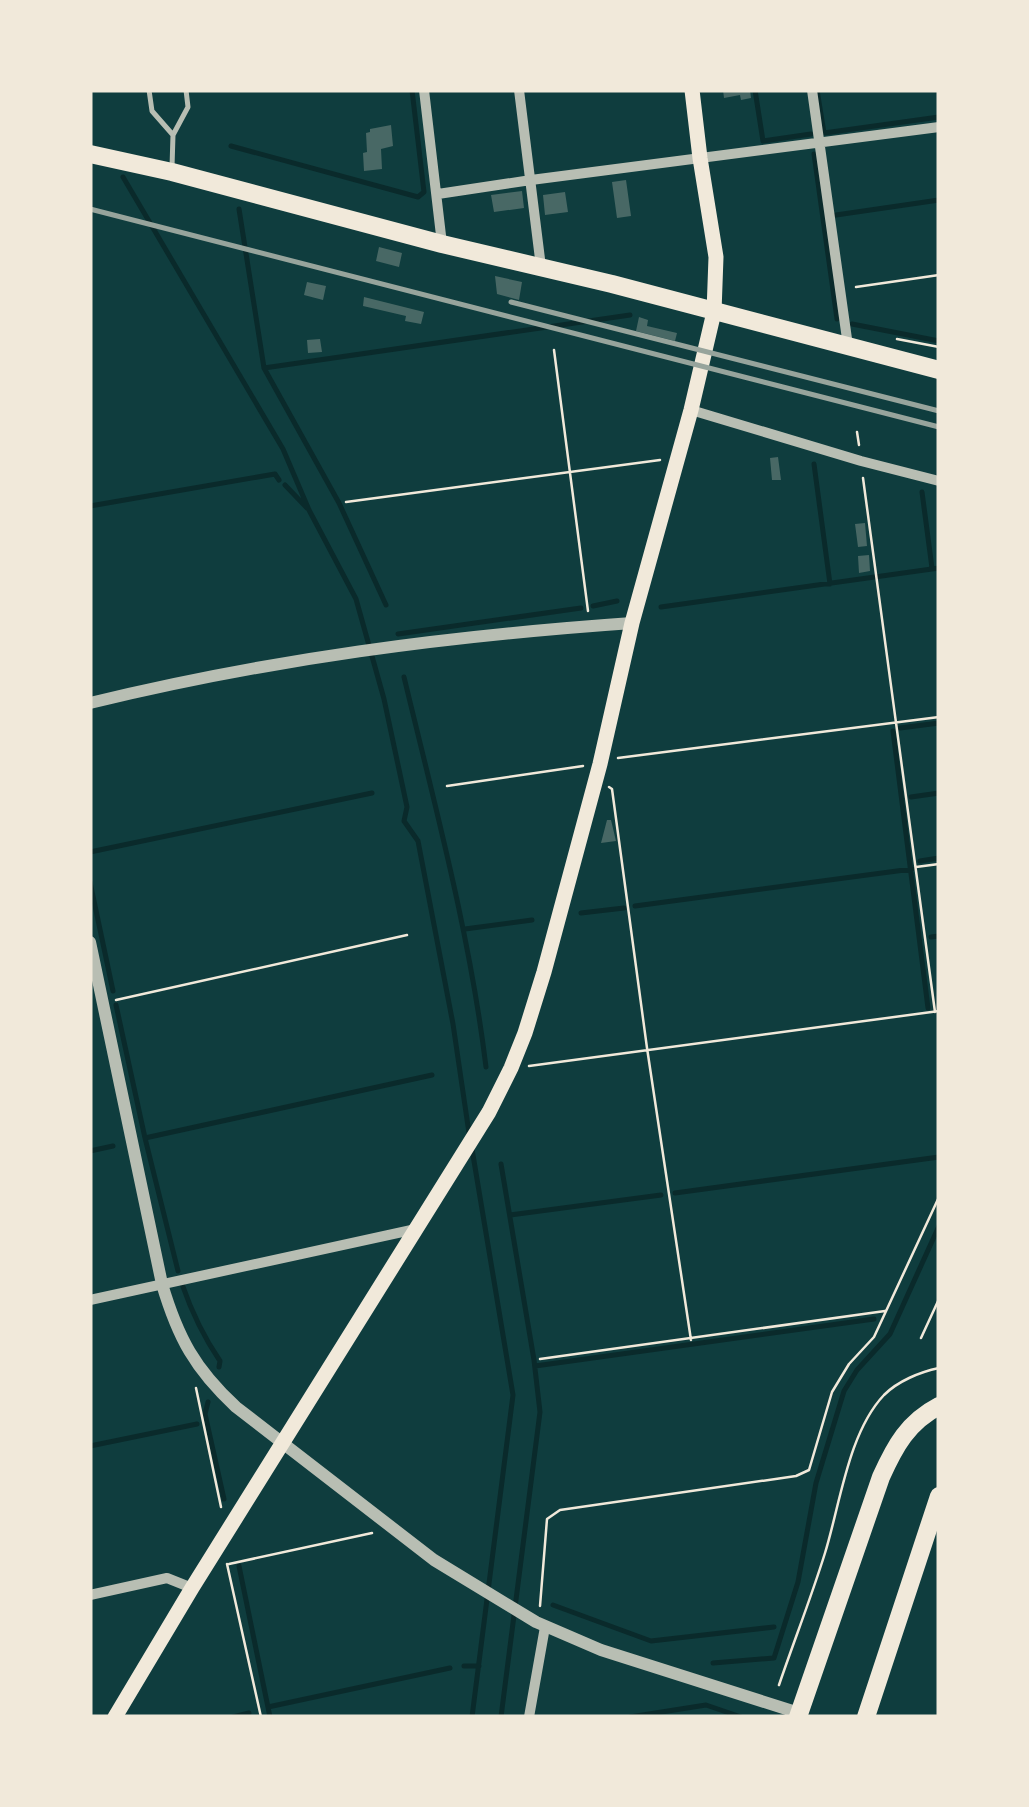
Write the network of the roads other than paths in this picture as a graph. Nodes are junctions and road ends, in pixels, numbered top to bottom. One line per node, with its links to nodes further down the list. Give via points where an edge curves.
1 (149, 90): 8 (lane, via 152,112)
2 (186, 90): 8 (lane, via 188,107)
3 (424, 90): 14 (street)
4 (519, 90): 13 (street)
5 (692, 90): 11 (main road)
6 (812, 90): 9 (street)
7 (939, 127): 9 (street)
8 (173, 135): 12 (lane)
9 (820, 144): 11 (street); 18 (street)
10 (90, 154): 12 (main road)
11 (700, 158): 13 (street); 17 (main road, via 716,258)
12 (172, 172): 15 (main road)
13 (531, 180): 14 (street); 16 (street)
14 (438, 194): 15 (street)
15 (442, 244): 16 (main road)
16 (541, 267): 17 (main road)
17 (714, 312): 18 (main road); 20 (main road)
18 (848, 346): 19 (main road)
19 (939, 370)
20 (691, 410): 21 (street); 22 (main road)
21 (939, 480)
22 (632, 623): 23 (street, via 390,646); 25 (main road, via 602,767 525,1033 489,1112)
23 (90, 703)
24 (90, 942): 26 (street)
25 (417, 1229): 26 (street); 29 (main road)
26 (162, 1284): 27 (street); 29 (street, via 188,1352 213,1385)
27 (90, 1300)
28 (939, 1406): 34 (main road, via 912,1424 890,1455)
29 (284, 1442): 31 (main road); 33 (street, via 434,1560)
30 (939, 1496): 37 (main road)
31 (192, 1588): 32 (street, via 168,1578); 35 (main road)
32 (90, 1596)
33 (536, 1622): 34 (street); 36 (street)
34 (798, 1715)
35 (116, 1717)
36 (528, 1717)
37 (866, 1717)

